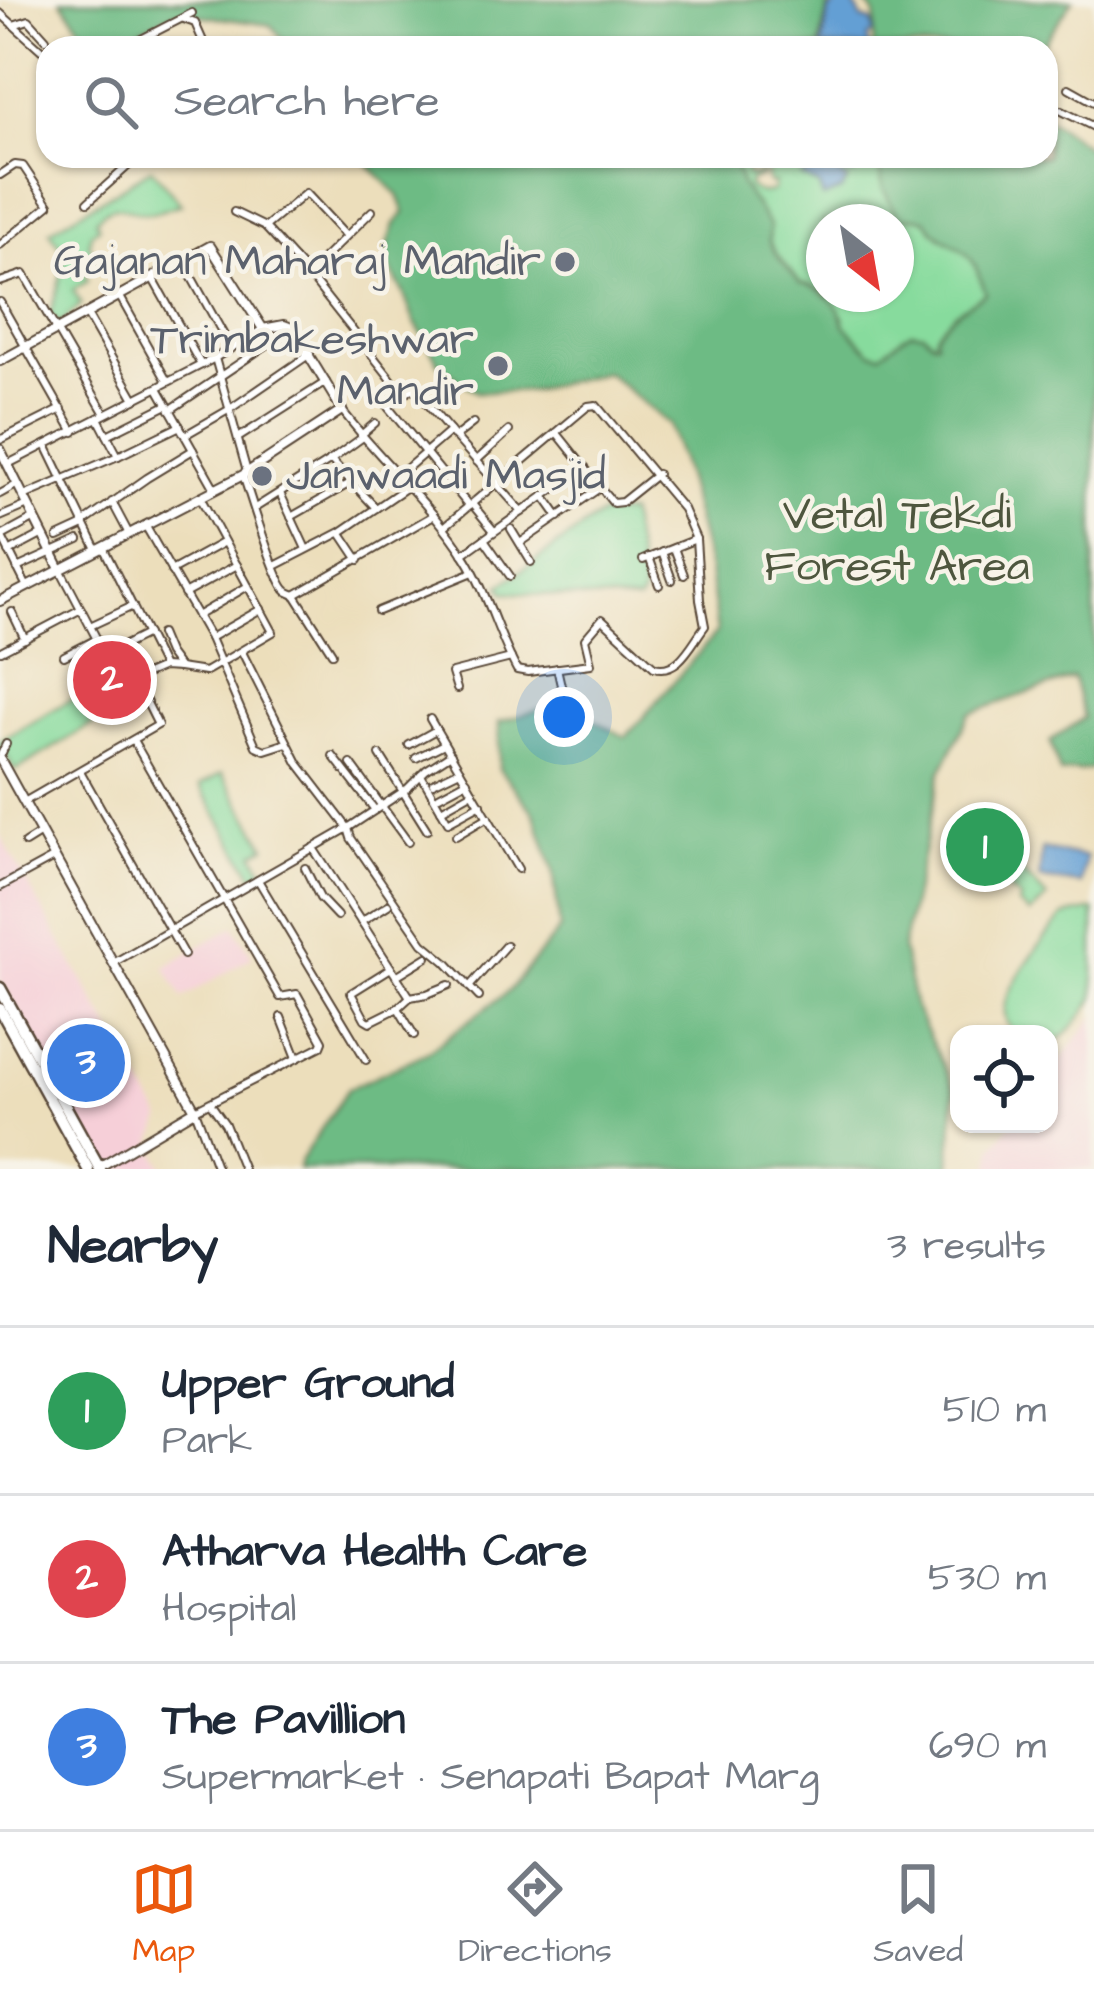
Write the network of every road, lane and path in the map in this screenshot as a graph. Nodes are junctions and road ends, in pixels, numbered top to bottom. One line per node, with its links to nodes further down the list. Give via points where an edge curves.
1 (0, 13): 4 (street)
2 (192, 13): 3 (street)
3 (180, 19): 6 (street); 7 (street, via 196,23)
4 (14, 25): 5 (street, via 29,20); 8 (street)
5 (44, 36)
6 (147, 36)
7 (201, 36)
8 (36, 45)
9 (1069, 88): 10 (street)
10 (1094, 102)
11 (1058, 109): 12 (street)
12 (1094, 127)
13 (127, 168): 15 (street)
14 (0, 176): 20 (street, via 25,167 50,205)
15 (88, 202)
16 (372, 211): 19 (street)
17 (234, 212): 18 (street)
18 (266, 227): 19 (street, via 306,193); 22 (street)
19 (346, 236): 22 (street)
20 (0, 245)
21 (182, 260): 23 (street); 29 (street, via 210,246); 32 (street)
22 (308, 274): 41 (street)
23 (152, 277): 25 (street); 36 (street)
24 (0, 282): 30 (street, via 23,274)
25 (119, 295): 27 (street); 38 (street)
26 (0, 302): 31 (street)
27 (86, 313): 30 (street); 42 (street)
28 (292, 328): 29 (street); 33 (street); 37 (street)
29 (262, 329): 32 (street)
30 (56, 330): 31 (street); 47 (street)
31 (26, 347): 35 (street); 44 (street)
32 (231, 348): 34 (street)
33 (310, 354): 39 (street); 45 (street)
34 (214, 358): 36 (street); 37 (street)
35 (0, 361)
36 (201, 365): 38 (street)
37 (220, 377): 43 (street); 45 (street)
38 (168, 382): 40 (street)
39 (326, 382): 46 (street); 58 (street)
40 (158, 387): 42 (street); 43 (street)
41 (403, 394): 54 (street, via 413,388); 62 (street, via 388,407)
42 (135, 399): 47 (street)
43 (168, 408): 50 (street); 55 (street)
44 (62, 409): 52 (street); 59 (street)
45 (230, 409): 56 (street); 58 (street)
46 (342, 410): 57 (street); 68 (street)
47 (102, 416): 52 (street); 55 (street)
48 (375, 423): 57 (street)
49 (473, 423): 54 (street)
50 (179, 426): 56 (street); 63 (street)
51 (508, 431): 65 (street)
52 (74, 432): 60 (street)
53 (557, 433): 67 (street); 69 (street, via 596,406); 74 (street)
54 (453, 434): 62 (street); 65 (street)
55 (107, 435): 63 (street)
56 (185, 435): 61 (street)
57 (362, 436): 64 (street); 70 (street)
58 (238, 439): 68 (street)
59 (0, 444): 66 (street)
60 (46, 446): 66 (street); 71 (street)
61 (194, 450): 77 (street); 83 (street)
62 (424, 454): 70 (street); 84 (street)
63 (118, 457): 71 (street)
64 (331, 460): 72 (street); 78 (street)
65 (476, 461): 74 (street)
66 (8, 464): 73 (street)
67 (585, 467): 76 (street); 80 (street)
68 (245, 474): 77 (street); 85 (street)
69 (657, 474): 76 (street, via 618,504); 104 (street)
70 (397, 477): 75 (street)
71 (62, 480): 82 (street); 93 (street)
72 (352, 482): 86 (street); 90 (street)
73 (18, 484): 79 (street); 82 (street)
74 (496, 484): 84 (street); 87 (street)
75 (407, 487): 86 (street); 88 (street)
76 (601, 487): 91 (street)
77 (215, 489): 81 (street)
78 (280, 493): 85 (street); 90 (street)
79 (0, 494)
80 (544, 496): 87 (street); 91 (street)
81 (200, 497): 94 (street); 106 (street)
82 (26, 500): 89 (street); 92 (street)
83 (112, 502): 93 (street); 100 (street)
84 (470, 505): 95 (street); 98 (street)
85 (255, 508): 118 (street)
86 (376, 508): 97 (street)
87 (522, 512): 98 (street)
88 (434, 515): 95 (street); 115 (street)
89 (0, 517)
90 (291, 517): 110 (street)
91 (559, 517): 107 (street)
92 (35, 518): 99 (street); 101 (street)
93 (84, 524): 102 (street); 108 (street)
94 (145, 525): 100 (street); 121 (street)
95 (445, 527): 114 (street)
96 (511, 529): 107 (street)
97 (340, 532): 110 (street); 115 (street)
98 (494, 532): 103 (street)
99 (43, 534): 111 (street); 112 (street)
100 (129, 534): 108 (street)
101 (1, 535): 112 (street)
102 (58, 537)
103 (484, 539): 114 (street); 124 (street)
104 (696, 539): 109 (street); 154 (street, via 705,626 673,668 654,667 602,619 585,639 591,664)
105 (80, 540): 111 (street)
106 (224, 542): 117 (street); 121 (street)
107 (520, 543): 116 (street)
108 (100, 548): 120 (street); 132 (street)
109 (674, 548): 113 (street); 123 (street)
110 (306, 549): 118 (street)
111 (51, 551): 119 (street); 120 (street)
112 (9, 552): 119 (street)
113 (662, 552): 125 (street); 126 (street, via 646,558)
114 (463, 554): 122 (street)
115 (359, 560): 130 (street)
116 (531, 562)
117 (237, 565): 127 (street); 129 (street)
118 (275, 566): 130 (street)
119 (17, 568): 128 (street)
120 (60, 569): 128 (street); 133 (street)
121 (171, 571): 129 (street)
122 (473, 572): 135 (street); 149 (street)
123 (684, 575)
124 (510, 576)
125 (672, 580)
126 (659, 584)
127 (248, 586): 134 (street); 137 (street)
128 (27, 587): 131 (street)
129 (184, 594): 137 (street)
130 (295, 595): 146 (street)
131 (0, 602)
132 (133, 606): 138 (street); 139 (street)
133 (81, 609): 138 (street); 142 (street)
134 (261, 609): 141 (street); 145 (street, via 272,634)
135 (378, 611)
136 (11, 612): 142 (street)
137 (197, 616): 141 (street)
138 (90, 626): 143 (street)
139 (147, 634): 148 (street); 152 (street)
140 (160, 634): 153 (street)
141 (210, 638): 151 (street)
142 (25, 639): 144 (street)
143 (97, 639): 147 (street); 148 (street)
144 (2, 652)
145 (242, 652): 151 (street); 162 (street)
146 (332, 653)
147 (64, 656)
148 (105, 656): 150 (street)
149 (511, 658): 154 (street, via 520,671); 157 (street, via 452,674)
150 (110, 664): 155 (street); 156 (street)
151 (222, 664): 153 (street, via 206,672); 162 (street, via 256,746)
152 (163, 667): 153 (street); 156 (street)
153 (179, 668)
154 (557, 668): 158 (street)
155 (76, 682)
156 (128, 682): 161 (street, via 158,721)
157 (457, 689)
158 (565, 703)
159 (430, 719): 160 (street)
160 (436, 730): 163 (street); 165 (street)
161 (133, 740): 173 (street); 197 (street)
162 (287, 743): 185 (street)
163 (444, 743): 167 (street); 170 (street)
164 (6, 744): 169 (street)
165 (409, 746)
166 (380, 754): 177 (street)
167 (451, 754): 172 (street); 174 (street)
168 (333, 756): 182 (street)
169 (0, 758): 180 (street)
170 (416, 758)
171 (352, 764): 182 (street)
172 (460, 770): 175 (street); 176 (street)
173 (80, 771): 180 (street); 201 (street)
174 (421, 775): 177 (street); 183 (street)
175 (467, 781): 178 (street); 179 (street)
176 (433, 782)
177 (403, 791): 182 (street); 186 (street)
178 (473, 792): 181 (street); 183 (street)
179 (439, 796)
180 (24, 802): 187 (street)
181 (481, 804): 183 (street, via 449,822); 184 (street)
182 (379, 807): 185 (street); 189 (street)
183 (441, 810)
184 (488, 817): 188 (street); 194 (street)
185 (348, 828): 191 (street); 208 (street, via 423,943)
186 (427, 830)
187 (41, 833): 190 (street); 192 (street)
188 (456, 836)
189 (408, 842)
190 (25, 843)
191 (313, 848): 195 (street); 200 (street)
192 (55, 857): 196 (street); 205 (street)
193 (305, 868): 199 (street)
194 (518, 869)
195 (258, 880): 197 (street); 217 (street)
196 (0, 887)
197 (223, 900): 201 (street); 216 (street, via 280,997 297,994 323,1041)
198 (388, 905): 200 (street)
199 (338, 916)
200 (361, 922): 206 (street)
201 (170, 931): 203 (street); 205 (street)
202 (506, 945): 208 (street)
203 (184, 956)
204 (427, 957): 206 (street)
205 (116, 962): 219 (street)
206 (393, 972): 211 (street); 212 (street, via 351,993 370,1022)
207 (449, 985): 211 (street)
208 (469, 987): 210 (street)
209 (0, 988): 220 (main road)
210 (479, 997)
211 (410, 998): 212 (street)
212 (398, 1008): 215 (street)
213 (0, 1009): 220 (main road)
214 (281, 1017): 216 (street)
215 (415, 1035)
216 (297, 1058): 218 (street)
217 (366, 1060)
218 (210, 1103): 219 (street); 222 (street)
219 (195, 1110): 220 (street); 221 (street)
220 (92, 1168)
221 (217, 1169)
222 (243, 1169)

